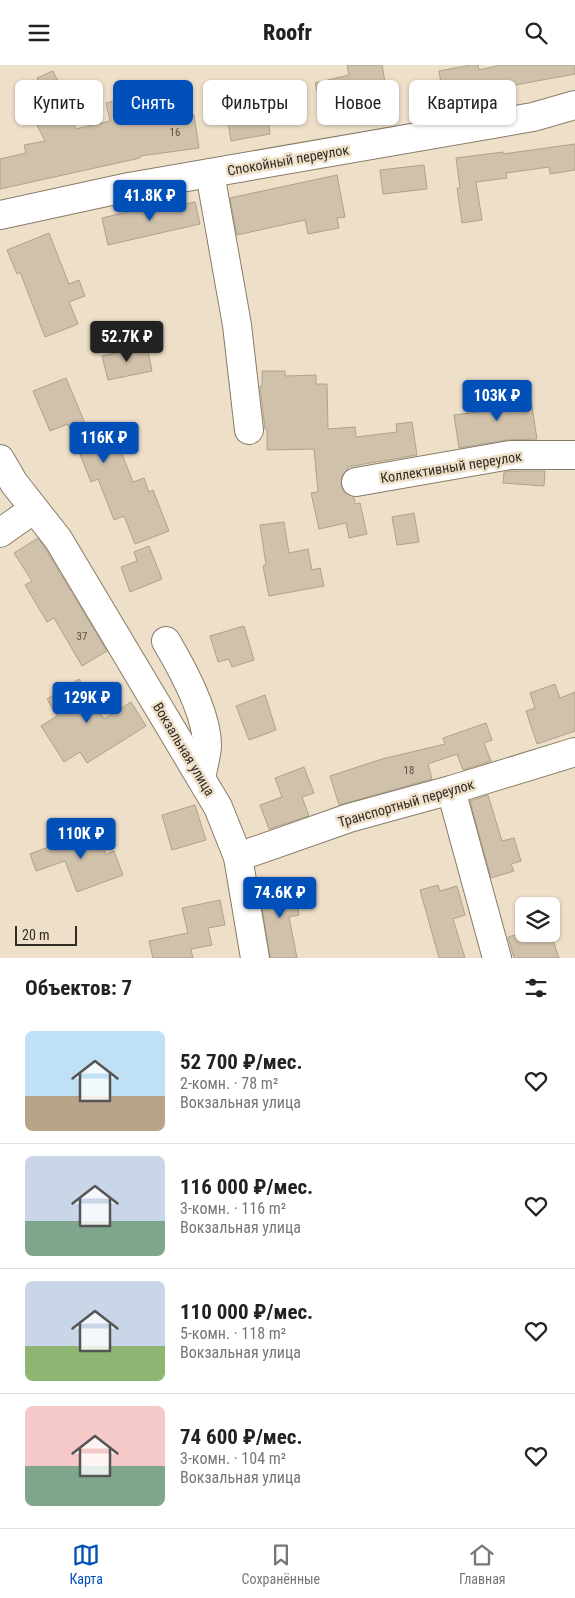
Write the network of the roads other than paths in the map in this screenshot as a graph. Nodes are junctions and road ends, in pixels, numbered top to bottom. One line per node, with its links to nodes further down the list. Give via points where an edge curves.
1 (575, 105): 2 (street, Спокойный переулок, via 533,117)
2 (210, 173): 3 (street, Спокойный переулок); 4 (street, via 236,325)
3 (0, 215)
4 (248, 430)
5 (575, 455): 7 (street, Коллективный переулок, via 510,455)
6 (0, 459): 8 (street, Вокзальная улица)
7 (356, 482)
8 (34, 509): 9 (street); 12 (street, Вокзальная улица, via 58,539)
9 (0, 533)
10 (166, 641): 12 (street, via 182,669 203,720 207,747)
11 (575, 752): 13 (street, Транспортный переулок)
12 (201, 778): 14 (street, Вокзальная улица, via 218,807)
13 (451, 790): 14 (street, Транспортный переулок, via 348,818); 16 (street)
14 (238, 857): 15 (street, Вокзальная улица)
15 (255, 958)
16 (497, 958)

